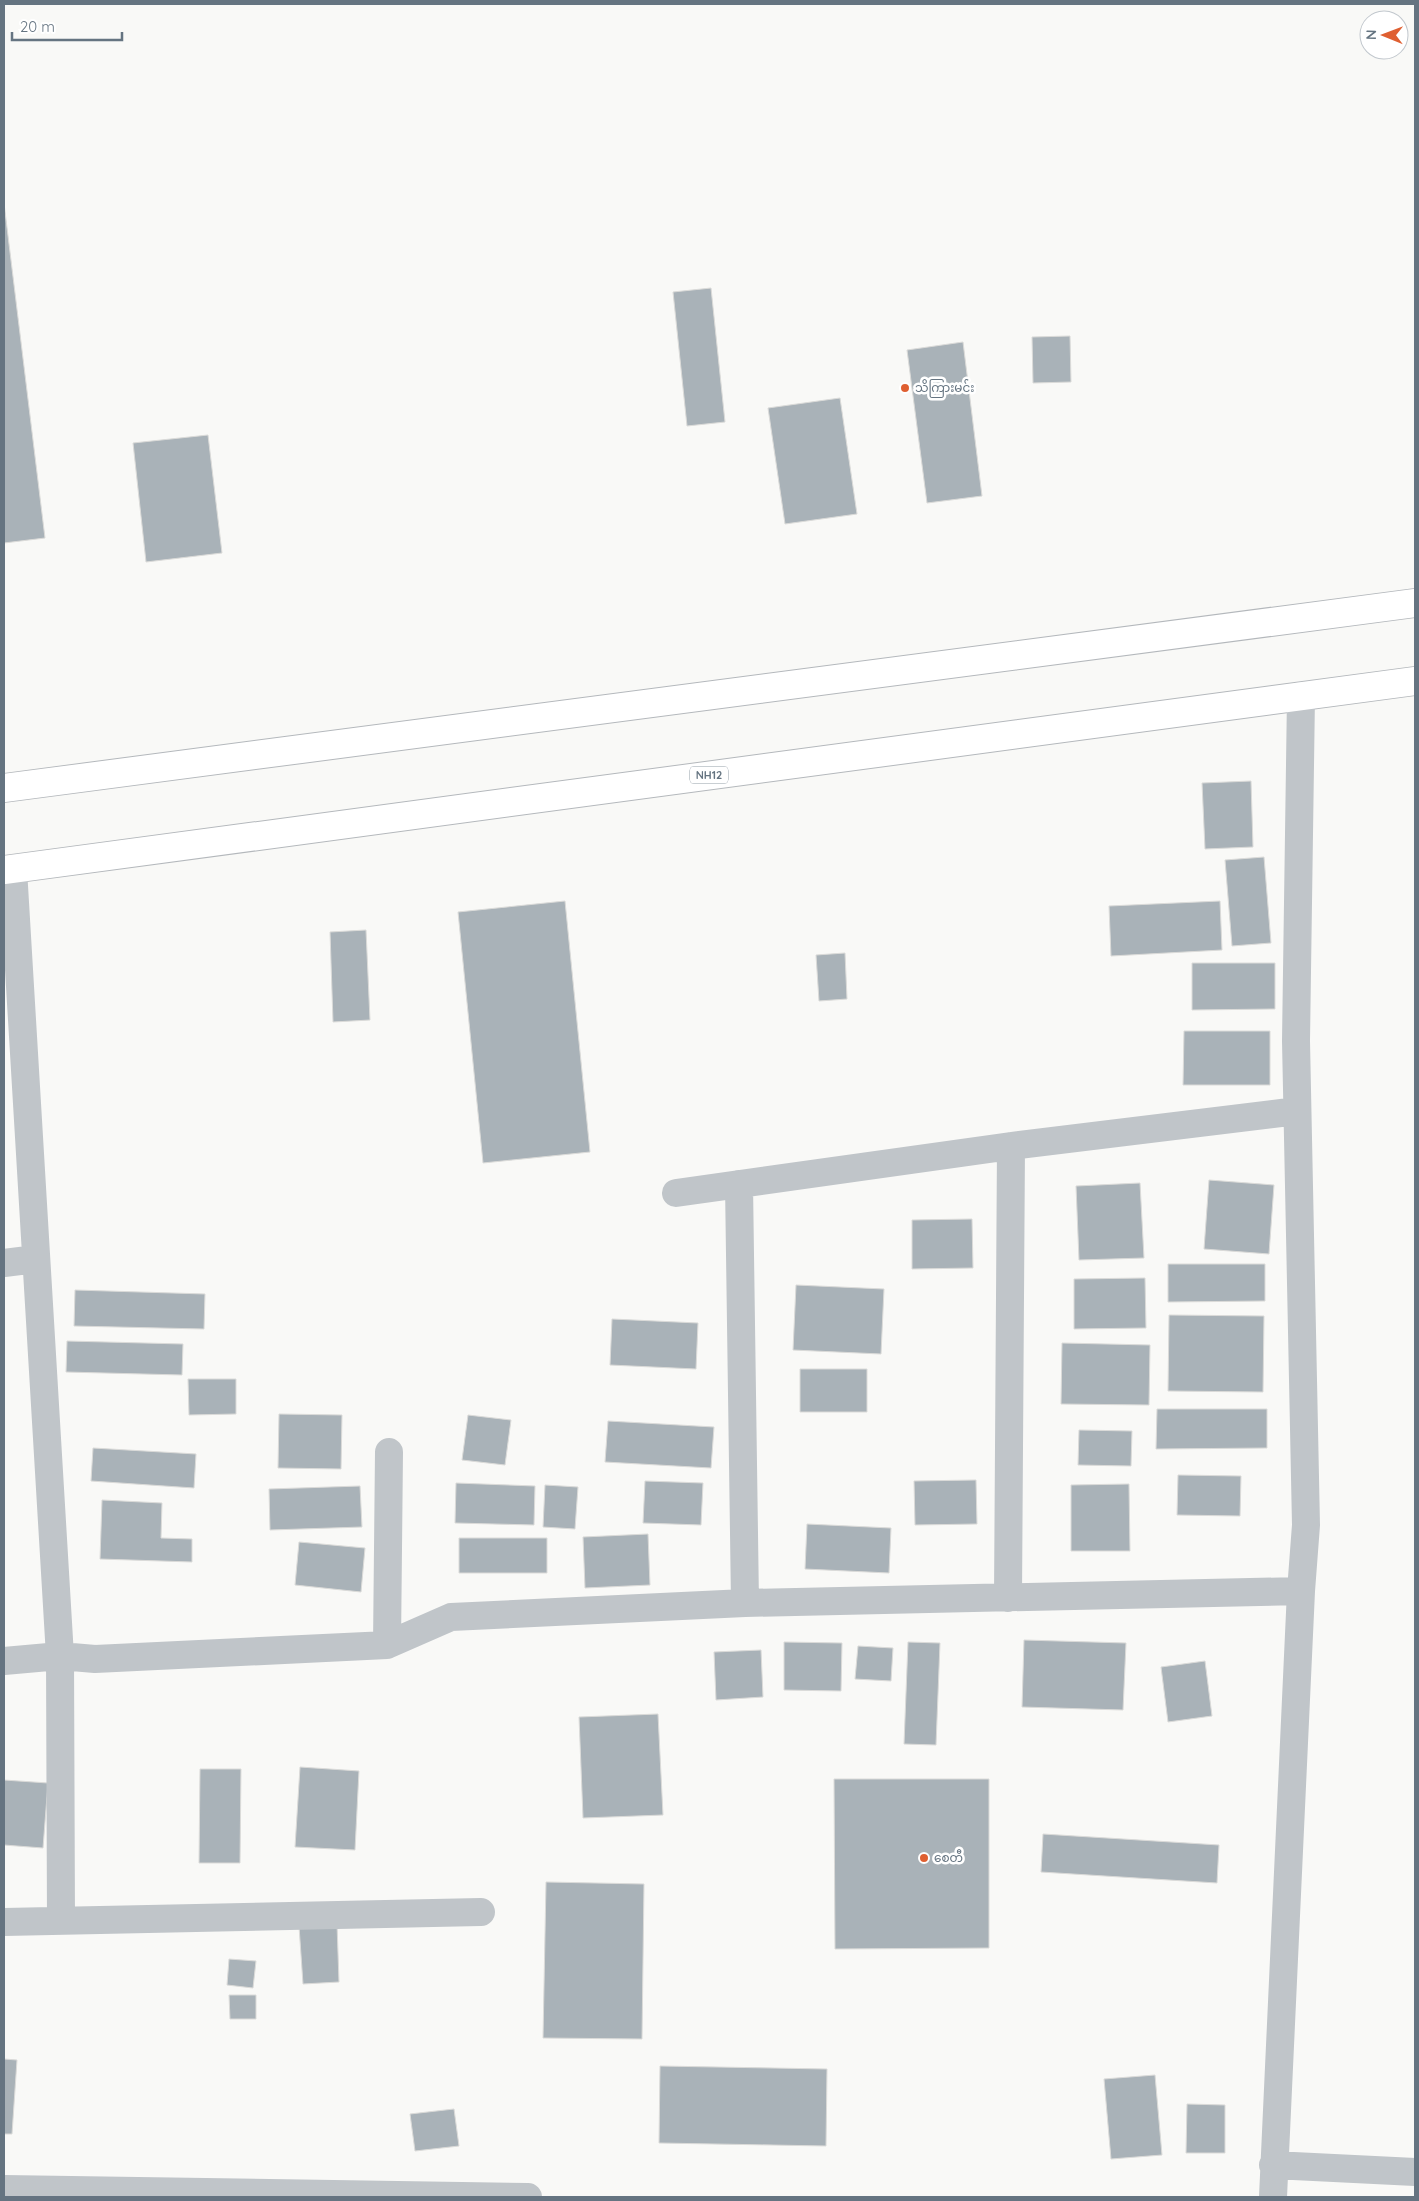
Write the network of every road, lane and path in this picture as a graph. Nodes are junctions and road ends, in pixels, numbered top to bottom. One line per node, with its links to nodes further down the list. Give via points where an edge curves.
1 (1415, 603): 4 (highway)
2 (1415, 681): 3 (highway, NH12)
3 (1300, 696): 5 (highway, NH12); 6 (street)
4 (4, 788)
5 (8, 870): 10 (street)
6 (1297, 1111): 7 (street); 13 (street, via 1306,1525)
7 (1011, 1146): 8 (street); 14 (street)
8 (740, 1184): 9 (street); 15 (street)
9 (676, 1193)
10 (36, 1259): 11 (street); 17 (street)
11 (4, 1263)
12 (389, 1452): 16 (street)
13 (1301, 1591): 14 (street); 22 (street)
14 (1008, 1598): 15 (street)
15 (745, 1603): 16 (street, via 451,1617)
16 (387, 1645): 17 (street, via 94,1660)
17 (60, 1656): 18 (street); 20 (street)
18 (4, 1661)
19 (481, 1912): 20 (street)
20 (61, 1921): 21 (street)
21 (4, 1922)
22 (1273, 2165): 23 (street); 26 (street)
23 (1415, 2172)
24 (4, 2189): 25 (street)
25 (528, 2197)
26 (1272, 2197)

